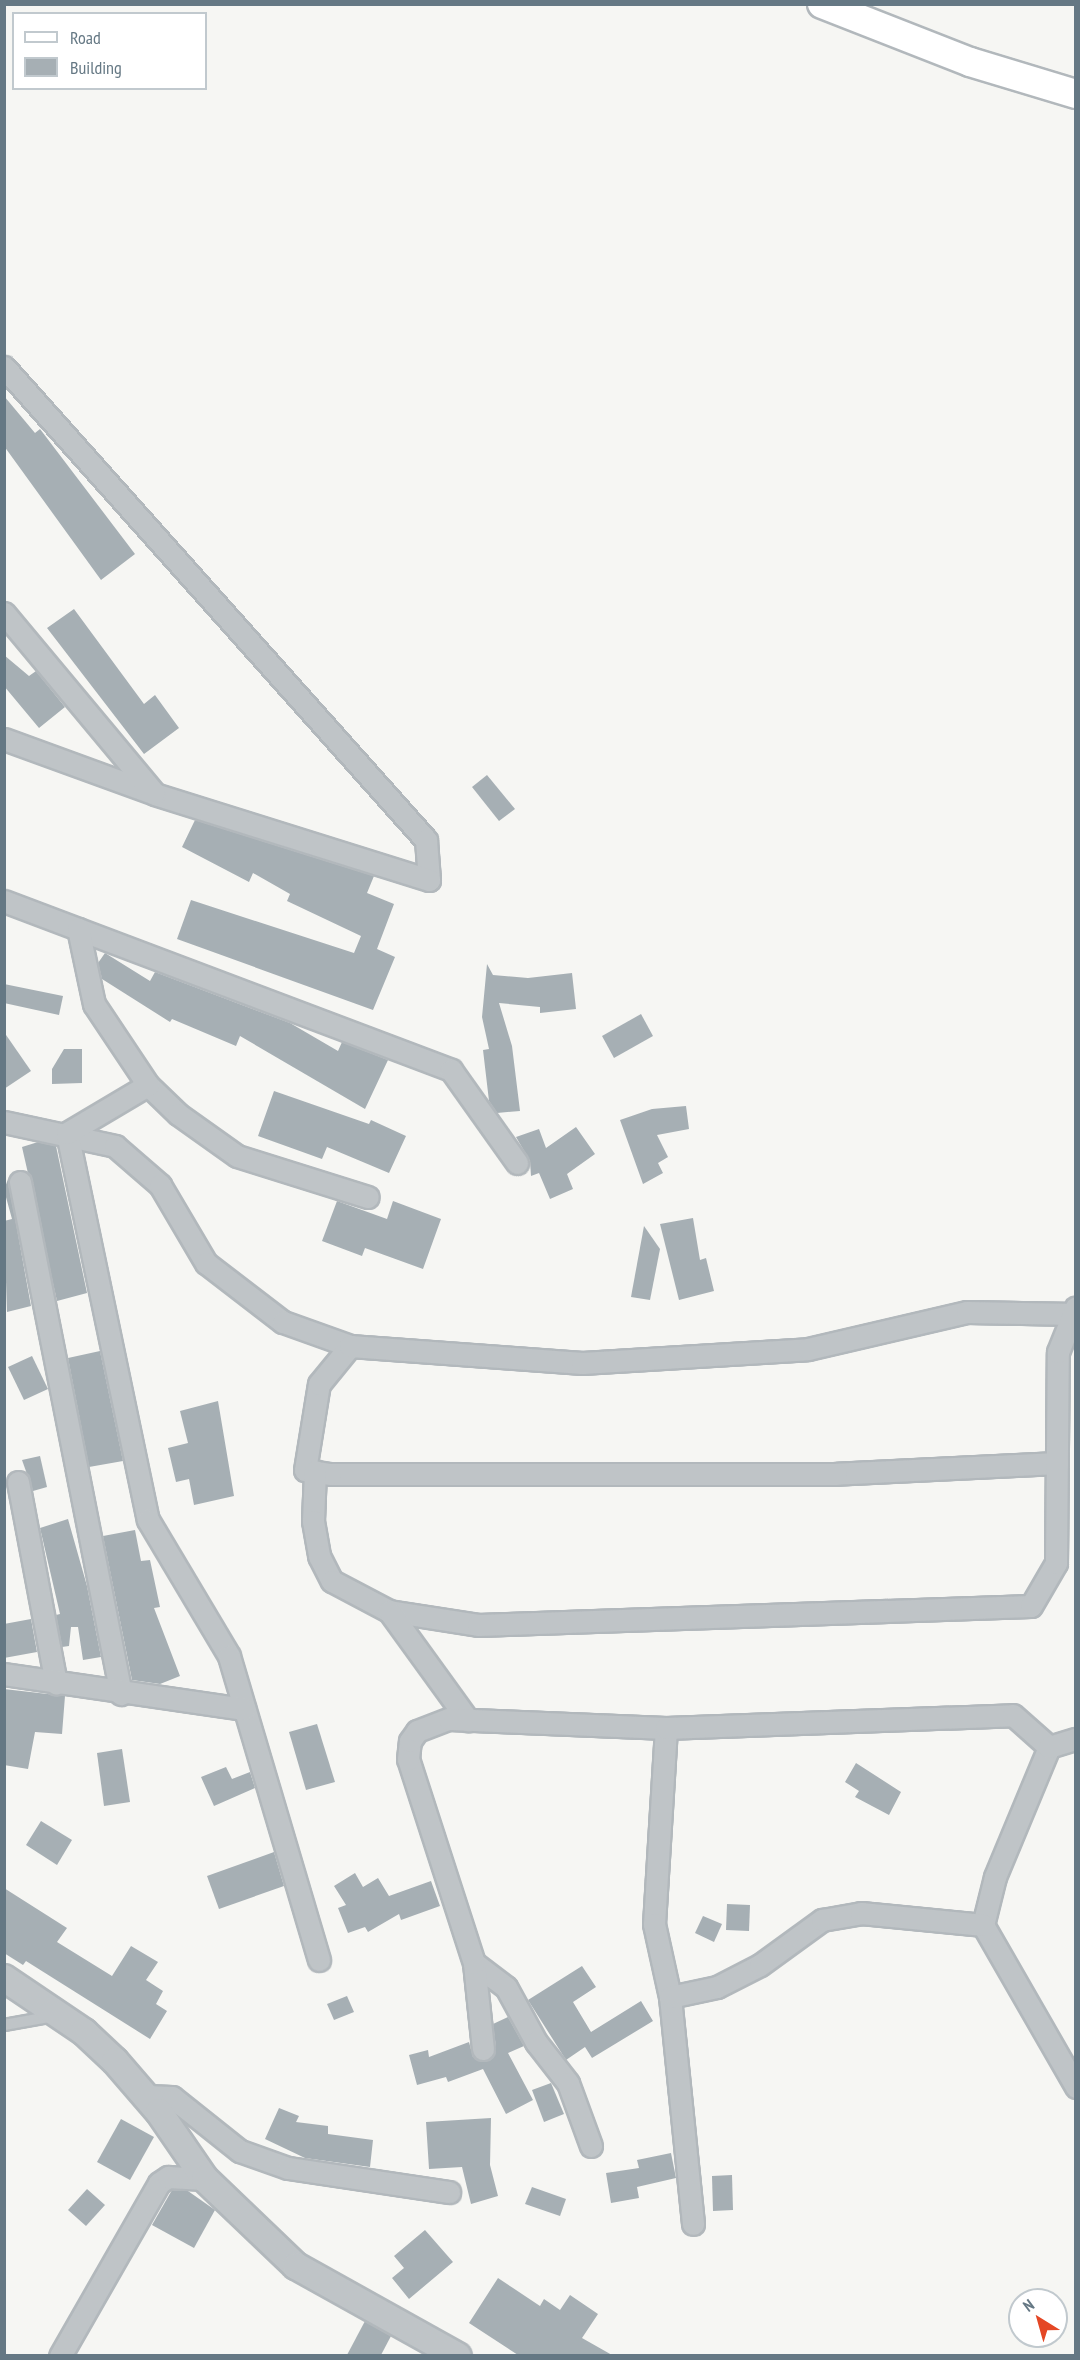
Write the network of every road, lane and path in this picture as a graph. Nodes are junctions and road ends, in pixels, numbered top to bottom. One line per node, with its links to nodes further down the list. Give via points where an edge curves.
1 (822, 4): 2 (main road, via 970,62)
2 (1076, 94)
3 (4, 367): 6 (street, via 426,840 429,880)
4 (4, 614): 6 (street)
5 (4, 739): 6 (street)
6 (155, 794)
7 (4, 901): 8 (street)
8 (78, 929): 9 (street, via 94,1004); 12 (street, via 451,1070)
9 (148, 1085): 11 (street); 14 (street, via 178,1114 237,1155)
10 (4, 1122): 11 (street)
11 (67, 1132): 16 (street, via 115,1146 160,1185 206,1263 283,1322); 25 (street, via 148,1520 229,1656)
12 (517, 1162)
13 (20, 1182): 24 (street)
14 (368, 1197)
15 (1074, 1311): 16 (street, via 967,1312 808,1349 582,1363); 17 (street, via 1058,1352)
16 (350, 1346): 18 (street, via 319,1384 305,1470)
17 (1057, 1463): 18 (street, via 836,1474); 20 (street)
18 (315, 1471): 21 (street, via 314,1533 323,1564 332,1581)
19 (18, 1482): 23 (street)
20 (1066, 1564): 21 (street, via 1032,1606 478,1624)
21 (389, 1611): 26 (street)
22 (4, 1674): 23 (street)
23 (56, 1683): 24 (street)
24 (120, 1694): 25 (street)
25 (244, 1709): 31 (street)
26 (468, 1720): 27 (street); 32 (street, via 449,1719 417,1731 410,1741 408,1759)
27 (666, 1728): 29 (street, via 1013,1715); 34 (street, via 654,1924)
28 (1076, 1739): 29 (street)
29 (1049, 1747): 30 (street, via 994,1877)
30 (983, 1925): 34 (street, via 861,1913 822,1920 760,1965 717,1987); 38 (street)
31 (319, 1960)
32 (474, 1963): 37 (street); 40 (street, via 506,1987 536,2042 568,2083)
33 (4, 1978): 35 (street)
34 (670, 1997): 43 (street)
35 (60, 2015): 36 (lane); 39 (street, via 92,2040)
36 (4, 2025)
37 (483, 2049)
38 (1076, 2087)
39 (145, 2096): 41 (street); 42 (street, via 172,2097 240,2151 288,2168)
40 (591, 2146)
41 (205, 2178): 44 (street, via 168,2177 159,2183); 45 (street, via 296,2266)
42 (449, 2192)
43 (693, 2224)
44 (60, 2355)
45 (458, 2355)

